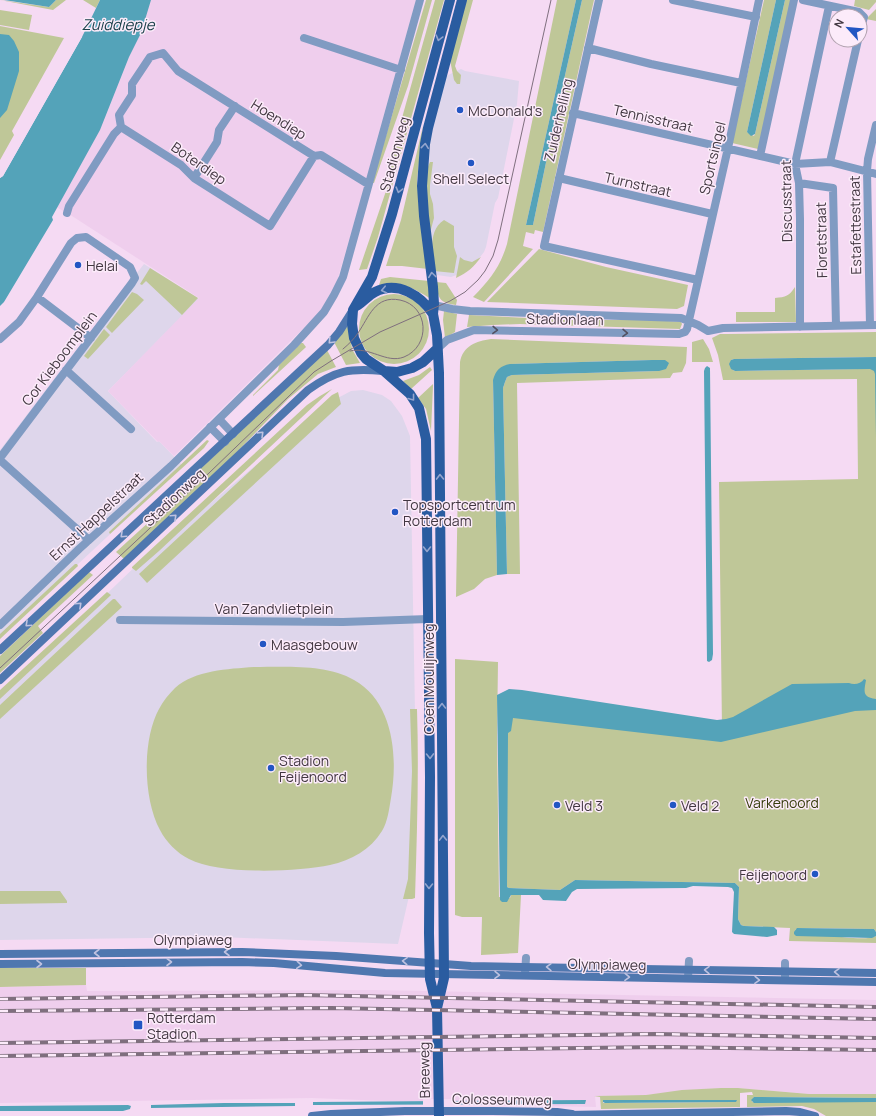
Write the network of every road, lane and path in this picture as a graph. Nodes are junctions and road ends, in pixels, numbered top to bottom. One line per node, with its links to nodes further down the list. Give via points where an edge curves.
1 (420, 0): 15 (street, Stadionweg)
2 (450, 0): 39 (main road, Stadionweg, one-way to 39, via 392,214 372,277)
3 (462, 0): 38 (main road, Stadionweg, one-way to 3, via 422,186 425,144)
4 (598, 0): 13 (street, Zuiderhelling)
5 (673, 0): 11 (street)
6 (759, 0): 11 (street, Sportsingel)
7 (794, 0): 23 (street)
8 (803, 0): 9 (street)
9 (829, 6): 10 (street); 25 (street, Discusstraat)
10 (839, 8)
11 (756, 17): 16 (street, Sportsingel)
12 (304, 38): 15 (street)
13 (588, 48): 16 (street); 18 (street, Zuiderhelling)
14 (856, 48): 24 (street)
15 (401, 70): 31 (street, Stadionweg)
16 (741, 83): 21 (street, Sportsingel)
17 (235, 106): 20 (street, Hoendiep, via 178,70 163,54 150,57 132,84 132,95 119,115); 22 (street, Hoendiep); 28 (street, via 219,130 217,142)
18 (573, 113): 21 (street, Tennisstraat); 29 (street, Zuiderhelling)
19 (876, 126): 26 (street, Estafettestraat)
20 (121, 127): 28 (street, Boterdiep, via 181,165); 34 (street, via 114,134)
21 (728, 148): 23 (street, Tennisstraat); 35 (street, Sportsingel)
22 (314, 156): 28 (street, Boterdiep, via 270,226); 31 (street, Hoendiep, via 321,155)
23 (760, 156): 25 (street, Tennisstraat)
24 (830, 162): 25 (street, Tennisstraat); 26 (street, Tennisstraat)
25 (796, 164): 30 (street, Discusstraat)
26 (867, 171): 27 (street, Tennisstraat); 32 (street, Estafettestraat)
27 (876, 174)
28 (194, 178)
29 (559, 178): 35 (street, Turnstraat); 36 (street, Zuiderhelling, via 544,246)
30 (799, 183): 42 (street, Floretstraat, via 833,188); 43 (street, Discusstraat)
31 (368, 184): 46 (street, Stadionweg, via 343,277 324,312)
32 (867, 192): 33 (street); 41 (street, Estafettestraat)
33 (876, 193)
34 (67, 213)
35 (712, 214): 36 (street, Sportsingel)
36 (698, 280): 40 (street, Sportsingel)
37 (37, 297): 44 (street); 44 (street, Cor Kieboomplein, via 74,240 81,237 86,237 127,264 135,278); 45 (street, via 19,322)
38 (434, 306): 39 (main road, Stadionweg, one-way to 39, via 407,291 389,288 376,292); 40 (street, Stadionlaan, via 470,311 681,318); 47 (main road, Stadionweg)
39 (353, 310): 49 (main road, Stadionweg, via 352,324 358,349 366,359); 53 (main road, Stadionweg, one-way to 53, via 331,341)
40 (687, 325): 43 (street, Stadionlaan, via 698,325 708,331 723,328); 47 (street, Stadionlaan, one-way to 40, via 447,340 474,330 679,334 684,332)
41 (873, 325): 42 (street, Stadionlaan)
42 (836, 326): 43 (street, Stadionlaan)
43 (800, 327)
44 (91, 338): 48 (street, Cor Kieboomplein)
45 (0, 339)
46 (294, 345): 50 (street, Ernst Happelstraat)
47 (438, 349): 49 (main road, Stadionweg, via 412,368 397,372); 76 (main road, Coen Moulijnweg, one-way to 47, via 444,978)
48 (66, 370): 52 (street); 55 (street, Cor Kieboomplein)
49 (384, 371): 57 (main road, Coen Moulijnweg, one-way to 57, via 414,399 424,426); 61 (main road, Stadionweg, one-way to 49, via 308,390 327,377 344,371)
50 (219, 419): 51 (street, Ernst Happelstraat); 53 (street)
51 (210, 427): 54 (street); 56 (street, Ernst Happelstraat)
52 (131, 429)
53 (233, 434): 54 (main road, Stadionweg)
54 (225, 442): 60 (main road, Stadionweg, one-way to 60)
55 (0, 459): 56 (street)
56 (89, 540): 59 (street, Ernst Happelstraat)
57 (428, 619): 58 (street, Van Zandvlietplein, via 343,622); 76 (main road, Coen Moulijnweg, one-way to 76, via 430,979)
58 (120, 620)
59 (0, 624)
60 (0, 650)
61 (0, 680)
62 (242, 952): 63 (main road, Olympiaweg, one-way to 63); 64 (main road, Olympiaweg); 65 (main road)
63 (0, 954)
64 (385, 960): 66 (main road, Olympiaweg, one-way to 64, via 458,965); 70 (main road)
65 (242, 962): 67 (main road, Olympiaweg, one-way to 65); 70 (main road, Olympiaweg, one-way to 70)
66 (525, 962): 68 (main road, Olympiaweg, one-way to 66); 72 (street)
67 (0, 964)
68 (689, 965): 69 (main road, Olympiaweg, one-way to 68); 73 (street)
69 (785, 967): 71 (main road, Olympiaweg, one-way to 69); 74 (street)
70 (385, 973): 72 (main road, Olympiaweg, one-way to 72)
71 (876, 973)
72 (525, 976): 73 (main road, Olympiaweg, one-way to 73)
73 (688, 978): 74 (main road, Olympiaweg, one-way to 74)
74 (785, 981): 75 (main road, Olympiaweg)
75 (876, 982)
76 (438, 1008): 77 (main road, Coen Moulijnweg)
77 (438, 1025): 80 (main road, Breeweg)
78 (572, 1114): 79 (main road, Colosseumweg, via 405,1111); 81 (main road, Colosseumweg); 82 (main road, Colosseumweg, via 786,1111)
79 (312, 1116)
80 (439, 1116)
81 (557, 1116)
82 (815, 1116)

